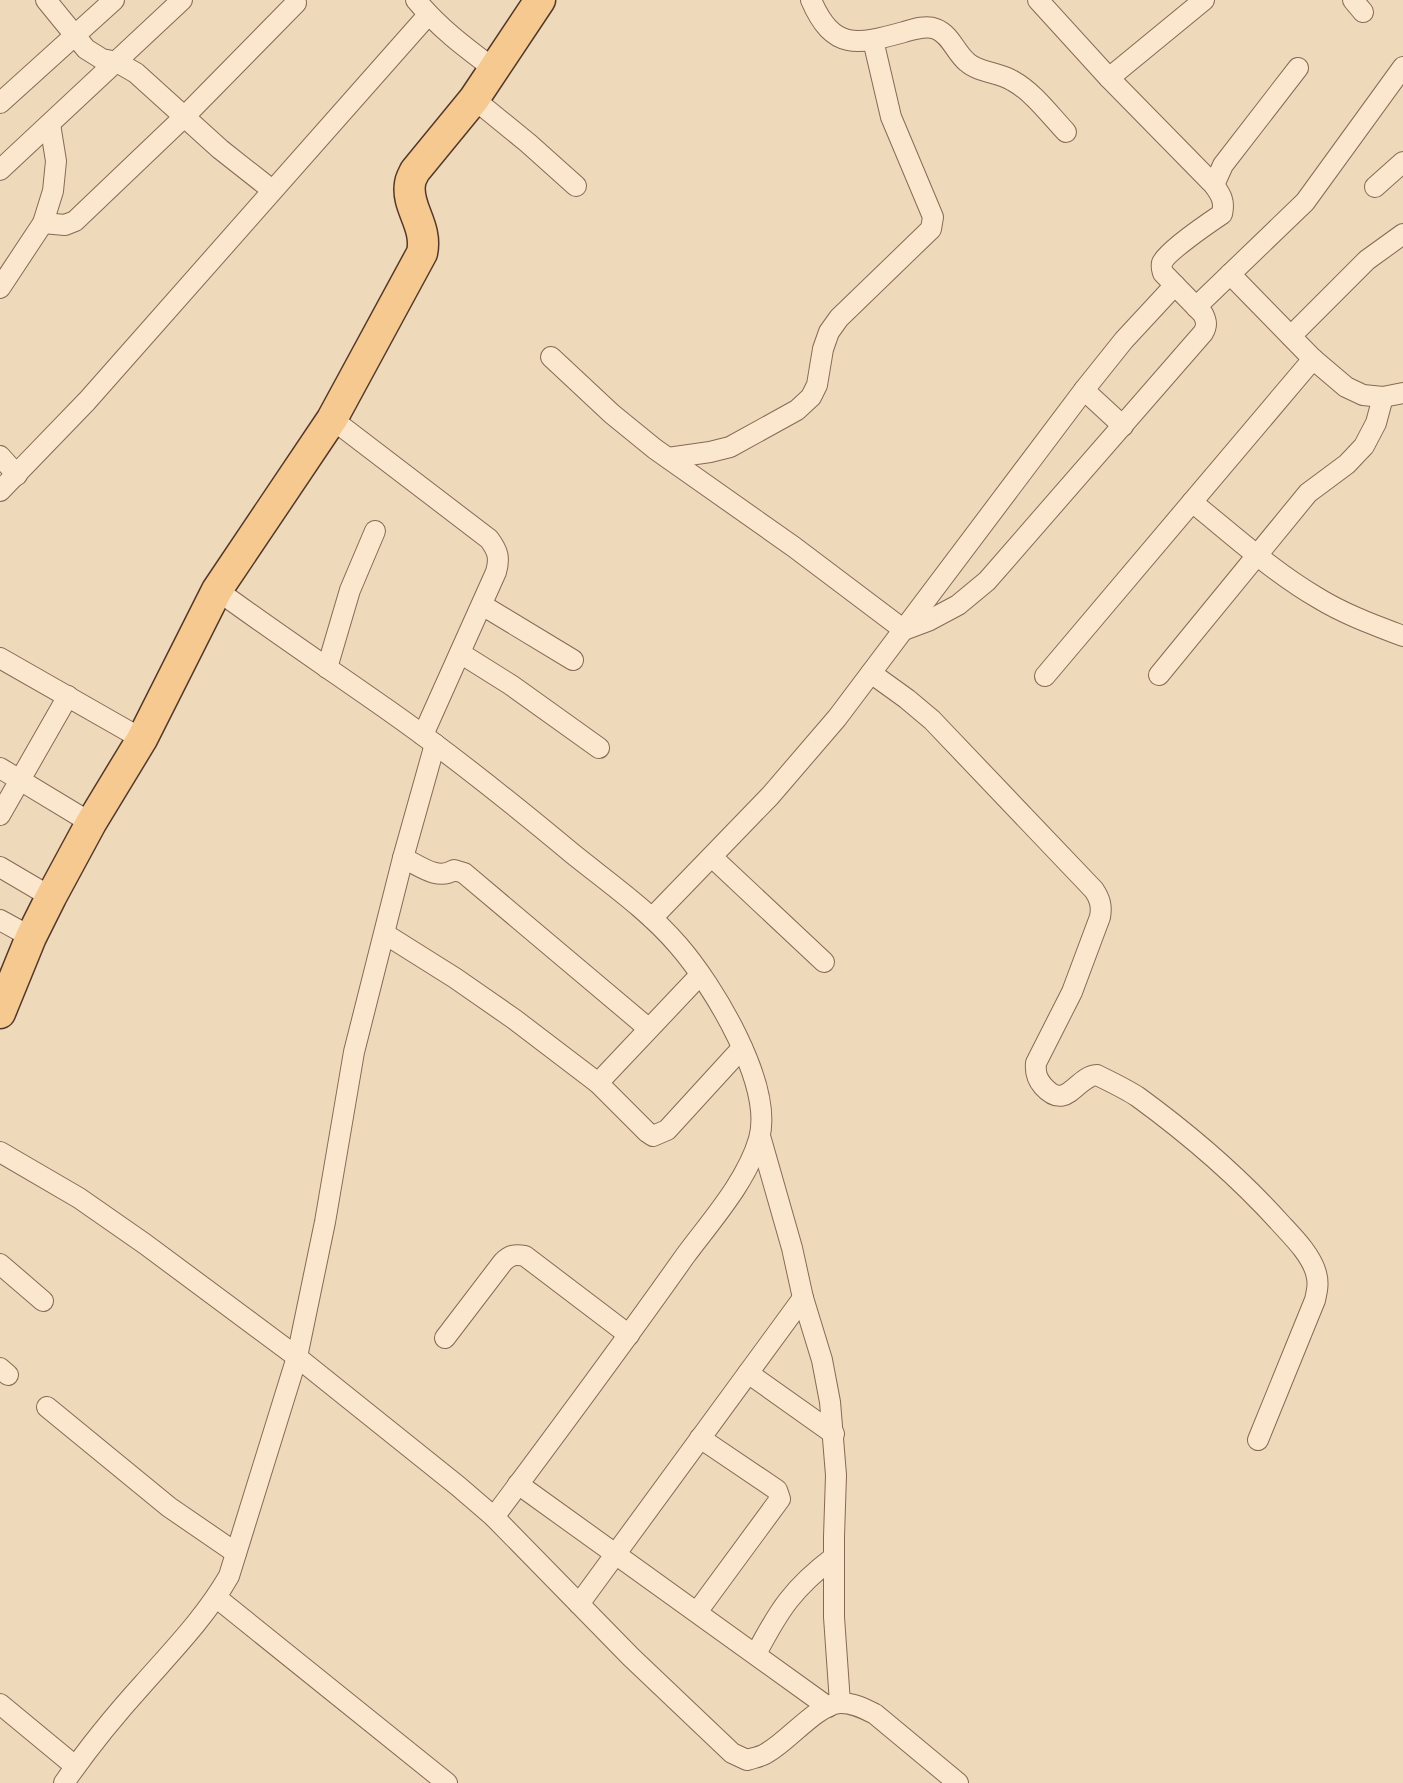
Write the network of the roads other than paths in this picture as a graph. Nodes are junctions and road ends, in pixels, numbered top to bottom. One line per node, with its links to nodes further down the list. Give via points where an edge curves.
1 (46, 0): 10 (street)
2 (114, 0): 10 (street)
3 (182, 0): 12 (street)
4 (540, 0): 15 (main road)
5 (811, 0): 11 (street, via 832,34 849,41)
6 (1038, 0): 16 (street)
7 (1204, 0): 16 (street)
8 (296, 3): 19 (street)
9 (422, 7): 15 (street, via 453,39); 27 (street)
10 (75, 37): 12 (street, via 102,59); 18 (street)
11 (873, 40): 21 (street, via 921,27 935,28 945,34 968,63 1020,86); 43 (street, via 891,117 933,217 932,230 839,318 823,349 811,398 797,410 730,447)
12 (117, 62): 19 (street, via 136,73); 20 (street)
13 (1298, 68): 24 (street, via 1223,165)
14 (1403, 68): 30 (street, via 1305,202)
15 (494, 69): 17 (main road)
16 (1109, 78): 24 (street)
17 (474, 99): 25 (street); 40 (main road, via 415,171 410,196 423,231 422,254)
18 (0, 103)
19 (184, 117): 27 (street); 28 (street, via 75,221 65,225)
20 (50, 124): 23 (street); 28 (street, via 56,161 53,191)
21 (1066, 132)
22 (1403, 162): 26 (street)
23 (0, 170)
24 (1214, 185): 31 (street, via 1224,204 1222,214 1173,251 1161,266)
25 (576, 186)
26 (1375, 187)
27 (272, 190): 44 (street)
28 (43, 224): 32 (street)
29 (1403, 234): 34 (street, via 1367,260)
30 (1230, 274): 33 (street); 34 (street)
31 (1174, 285): 33 (street); 37 (street)
32 (0, 288)
33 (1196, 307): 41 (street, via 1207,327)
34 (1291, 336): 36 (street)
35 (551, 357): 43 (street, via 612,414)
36 (1313, 359): 39 (street, via 1346,387); 46 (street)
37 (1084, 390): 41 (street); 51 (street)
38 (1403, 393): 39 (street)
39 (1383, 398): 48 (street, via 1364,446 1308,493)
40 (332, 420): 49 (main road); 50 (street, via 489,539 500,560)
41 (1123, 426): 51 (street, via 987,581 958,605)
42 (0, 456): 44 (street)
43 (668, 458): 51 (street)
44 (17, 475): 45 (street)
45 (0, 491)
46 (1191, 502): 48 (street); 59 (street)
47 (375, 531): 56 (street, via 350,591)
48 (1257, 555): 52 (street, via 1319,599); 58 (street)
49 (217, 590): 56 (street); 61 (main road)
50 (482, 605): 53 (street); 55 (street)
51 (904, 630): 57 (street)
52 (1403, 636)
53 (460, 653): 62 (street); 63 (street)
54 (0, 658): 60 (street)
55 (573, 660)
56 (327, 668): 62 (street)
57 (871, 673): 68 (street, via 770,796); 94 (street, via 932,720 1099,898 1100,917 1072,992 1036,1063 1039,1081 1058,1096 1097,1075 1136,1096 1208,1152 1263,1203 1310,1260 1318,1288 1315,1300)
58 (1159, 675)
59 (1045, 676)
60 (68, 696): 61 (street); 65 (street)
61 (142, 739): 67 (main road)
62 (429, 740): 69 (street); 72 (street)
63 (599, 748)
64 (0, 768): 65 (street)
65 (19, 779): 66 (street); 67 (street)
66 (0, 814)
67 (91, 823): 71 (main road)
68 (712, 857): 72 (street); 76 (street)
69 (403, 858): 74 (street); 79 (street, via 436,874 446,875 454,870 464,873)
70 (0, 867): 71 (street)
71 (51, 897): 75 (main road)
72 (652, 918): 77 (street, via 680,946)
73 (0, 920): 75 (street)
74 (385, 934): 81 (street, via 484,998); 89 (street, via 354,1052)
75 (31, 937): 78 (main road)
76 (824, 962)
77 (700, 975): 79 (street); 80 (street, via 726,1014)
78 (0, 1013)
79 (648, 1028): 81 (street)
80 (742, 1048): 81 (street, via 668,1131 660,1135 647,1132); 82 (street, via 761,1106)
81 (598, 1083)
82 (760, 1136): 85 (street); 87 (street, via 746,1171)
83 (0, 1152): 89 (street, via 79,1198)
84 (0, 1263): 86 (street)
85 (802, 1298): 90 (street); 92 (street, via 822,1360)
86 (43, 1300)
87 (629, 1335): 88 (street, via 525,1256 516,1254 503,1263); 95 (street)
88 (445, 1338)
89 (297, 1357): 96 (street); 97 (street)
90 (748, 1373): 92 (street); 93 (street)
91 (47, 1407): 97 (street, via 169,1507)
92 (834, 1434): 99 (street)
93 (700, 1438): 98 (street); 102 (street, via 777,1490 780,1499)
94 (1258, 1440)
95 (518, 1484): 96 (street); 98 (street)
96 (494, 1517): 101 (street)
97 (236, 1553): 100 (street)
98 (617, 1554): 101 (street); 102 (street)
99 (834, 1557): 103 (street, via 792,1594); 105 (street)
100 (217, 1598): 106 (street); 108 (street)
101 (579, 1604): 105 (street, via 679,1704 732,1753 747,1760 765,1754)
102 (697, 1612): 103 (street)
103 (756, 1654): 105 (street)
104 (0, 1704): 106 (street)
105 (834, 1705): 109 (street, via 860,1706 875,1714)
106 (75, 1766): 107 (street)
107 (64, 1783)
108 (447, 1783)
109 (958, 1783)

